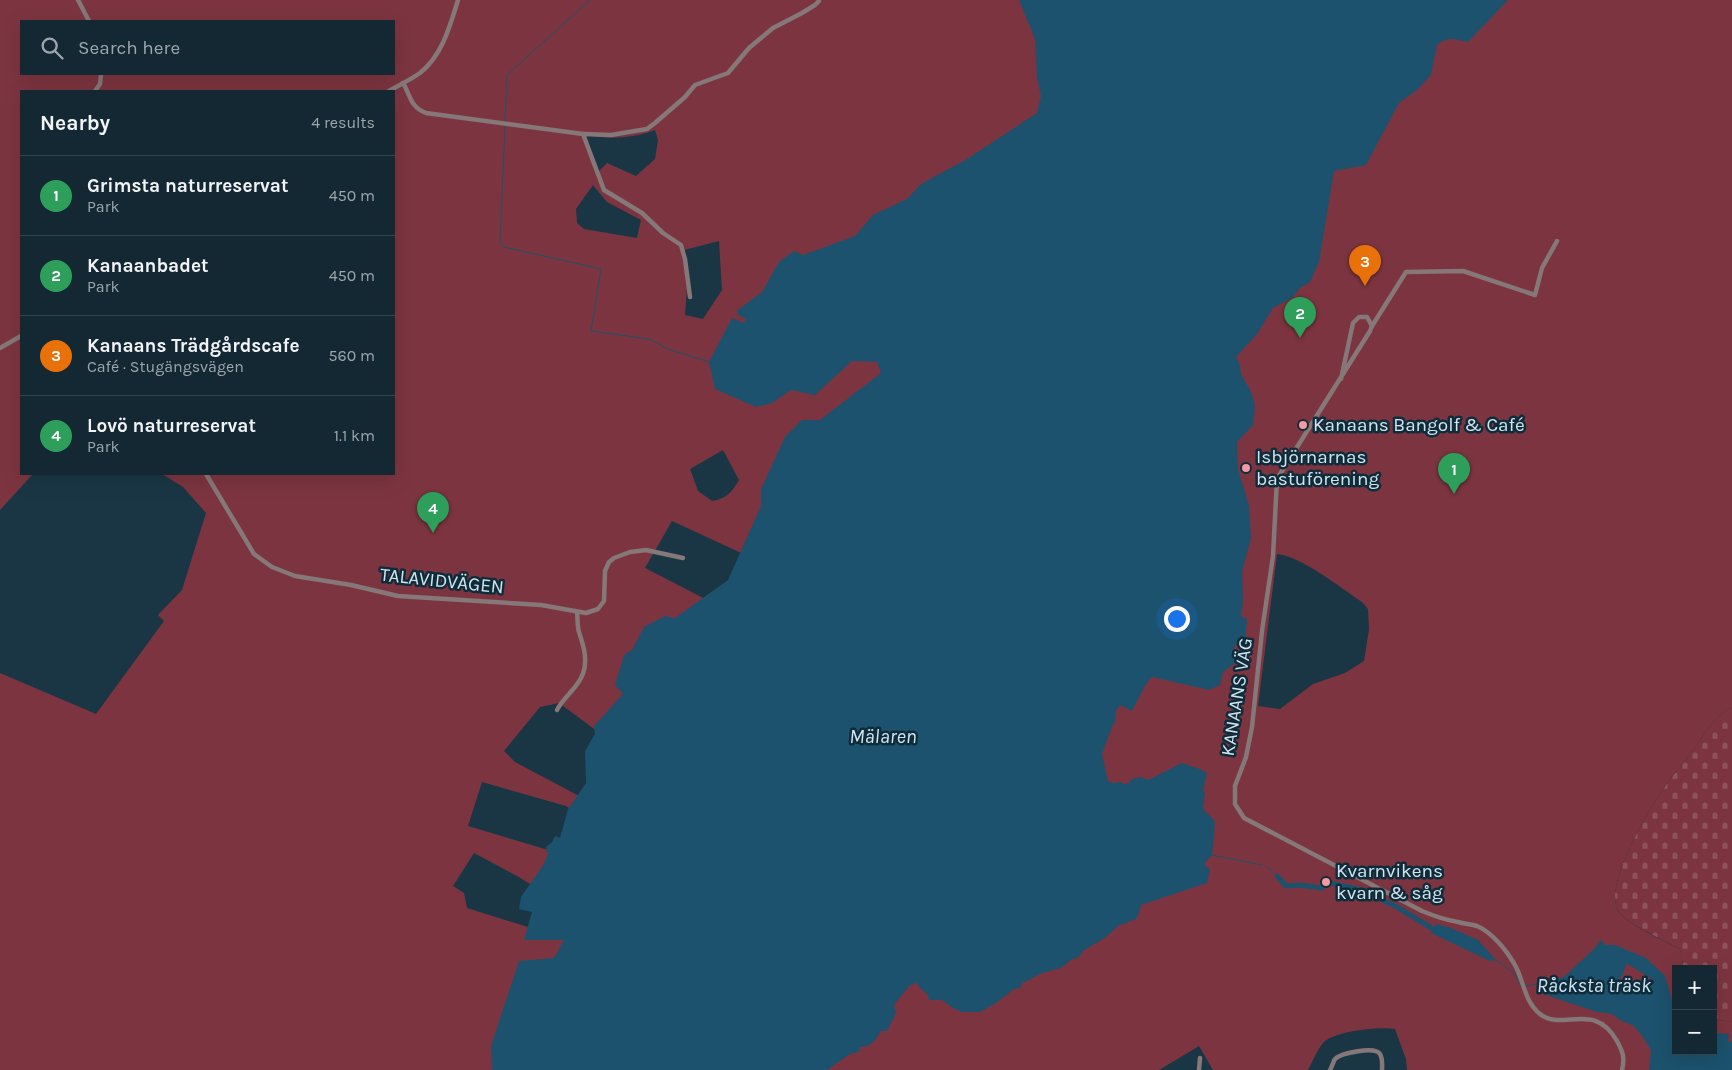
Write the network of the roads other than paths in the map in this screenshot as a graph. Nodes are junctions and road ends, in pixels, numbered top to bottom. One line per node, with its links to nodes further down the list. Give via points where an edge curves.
1 (78, 0): 4 (street)
2 (458, 0): 6 (street, via 442,44 432,61)
3 (819, 1): 9 (street, via 773,28 749,48 728,73 695,85 647,128 611,135)
4 (88, 20)
5 (101, 75): 7 (street)
6 (403, 83): 8 (street); 9 (street, via 412,104 426,113)
7 (96, 90)
8 (391, 90)
9 (583, 134): 11 (street, via 604,190 642,213 681,245)
10 (1557, 241): 12 (street, via 1542,268 1535,295 1463,271 1406,272)
11 (690, 296)
12 (1372, 326): 15 (street, KANAANS VÄG); 15 (street, KANAANS VÄG, via 1367,317 1360,317 1353,323)
13 (20, 337): 14 (street)
14 (0, 348)
15 (1341, 378): 24 (street, KANAANS VÄG, via 1277,479 1273,556 1252,726 1246,757 1235,786 1235,804 1244,818 1422,912 1489,932 1513,962 1535,1009 1552,1019 1584,1019 1607,1027 1623,1054)
16 (207, 475): 18 (street, TALAVIDVÄGEN, via 254,554 282,572 398,596 555,606)
17 (683, 558): 18 (street, TALAVIDVÄGEN, via 646,550 614,558 606,567 606,595 601,605 593,612)
18 (577, 612): 19 (street, via 585,649 584,669)
19 (557, 710)
20 (1200, 1058): 21 (street)
21 (1199, 1070)
22 (1330, 1070): 23 (street, via 1340,1056 1373,1049 1380,1052)
23 (1382, 1070)
24 (1622, 1070)

